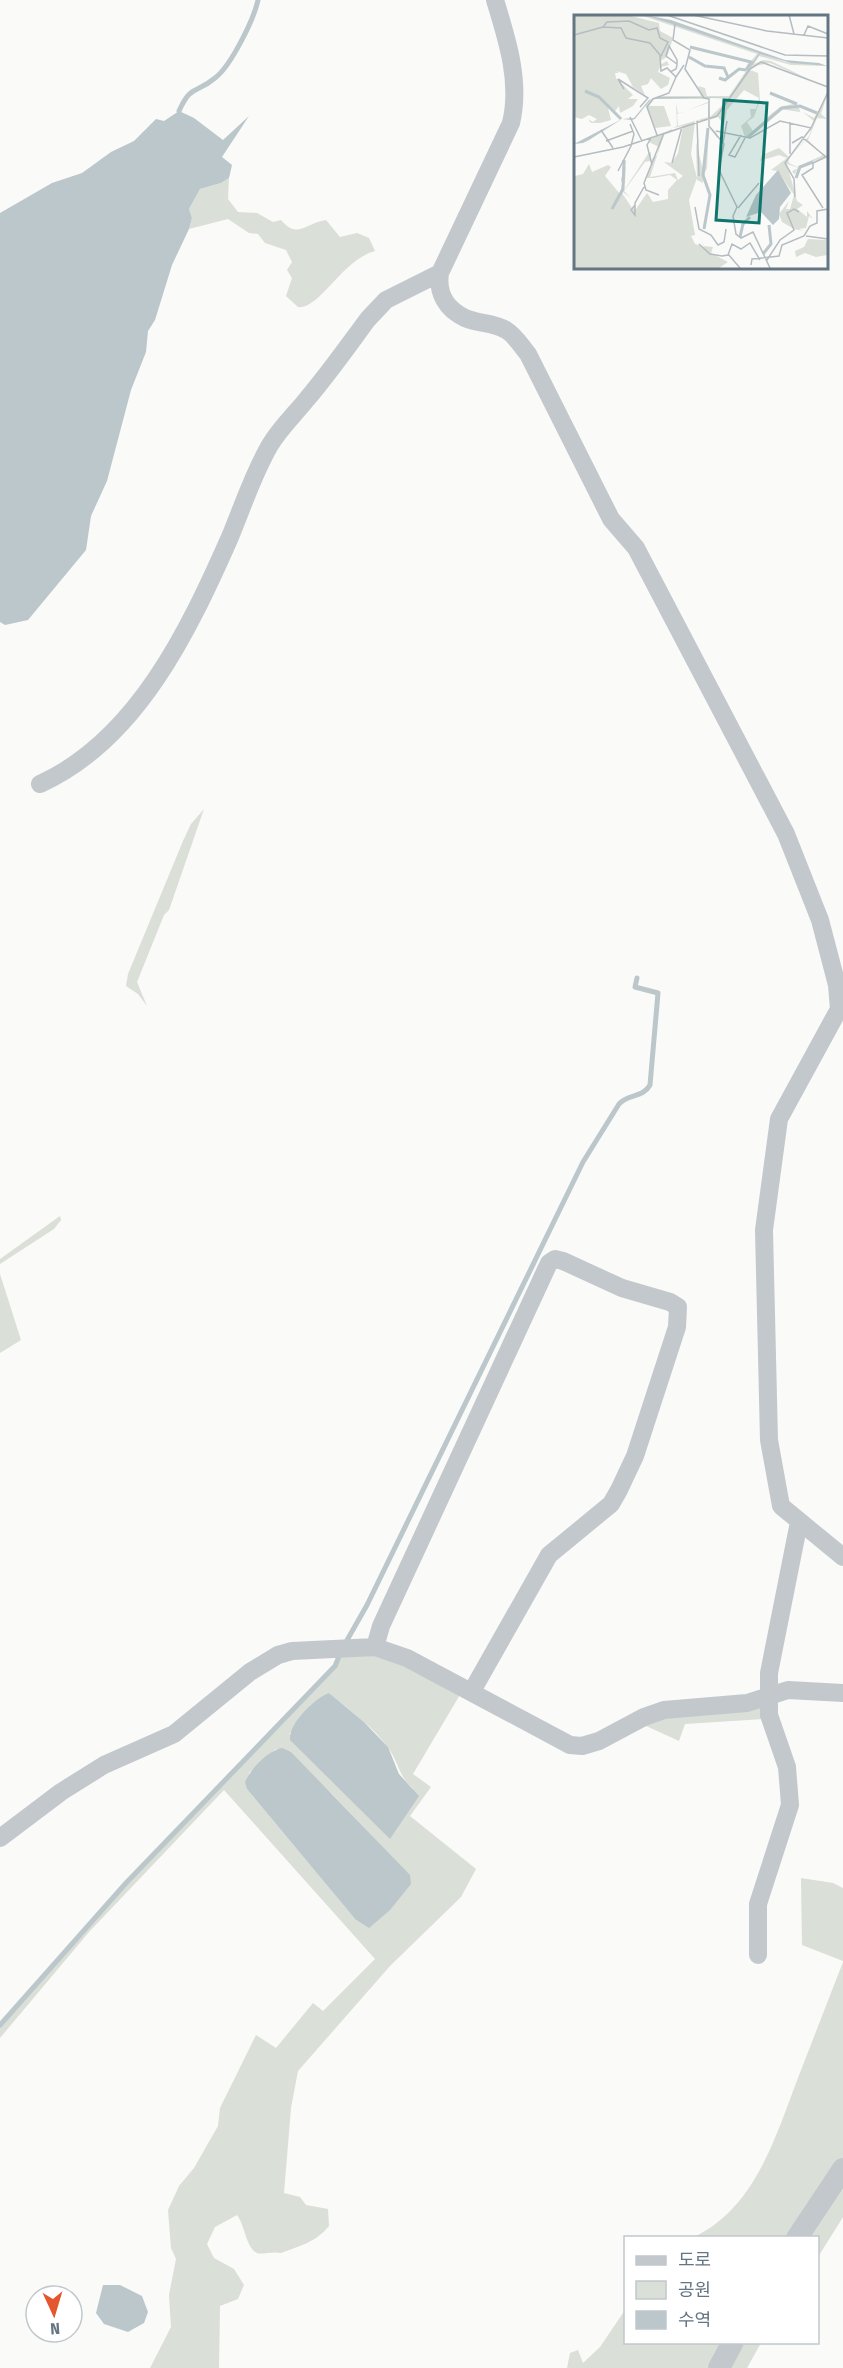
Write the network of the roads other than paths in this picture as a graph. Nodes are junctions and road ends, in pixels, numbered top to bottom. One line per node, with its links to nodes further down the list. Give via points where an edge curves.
1 (495, 0): 2 (street, via 515,79 516,101 502,143)
2 (440, 273): 3 (street, via 386,300 272,442 212,575 170,656 113,731 78,763); 4 (street, via 438,289 445,303 465,319 491,323 508,331 528,354 611,519 636,548 786,834 831,955 839,1009 779,1119 764,1230 769,1440 781,1506)
3 (39, 784)
4 (799, 1522): 5 (street); 9 (street, via 769,1673)
5 (843, 1557)
6 (375, 1647): 7 (street, via 407,1658); 7 (street, via 381,1626 549,1263 555,1259 563,1261 622,1288 670,1302 678,1307 677,1327 635,1456 619,1490 611,1504 549,1555); 10 (street, via 310,1649 278,1655 250,1672 174,1734 104,1765)
7 (472, 1692): 9 (street, via 570,1745 582,1746 664,1710 747,1703)
8 (843, 1693): 9 (street, via 788,1690)
9 (770, 1694): 11 (street, via 770,1715 787,1767 790,1805 758,1904)
10 (0, 1838)
11 (758, 1955)
12 (843, 2169): 13 (street)
13 (798, 2236)
14 (732, 2344): 15 (street)
15 (718, 2368)

